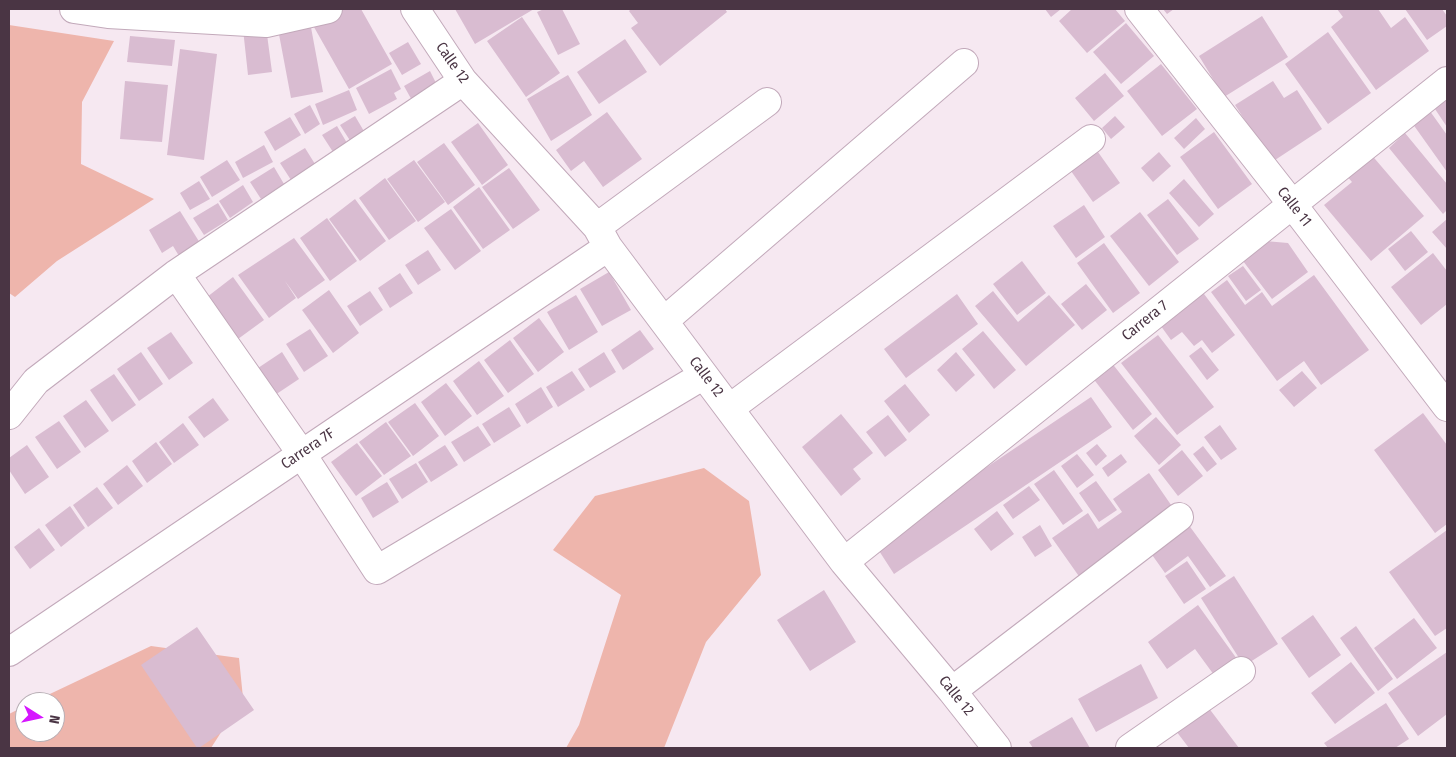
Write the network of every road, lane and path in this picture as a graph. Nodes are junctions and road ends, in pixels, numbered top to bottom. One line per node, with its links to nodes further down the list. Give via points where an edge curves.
1 (74, 9): 5 (street)
2 (328, 9): 5 (street, via 266,23)
3 (415, 9): 7 (street, Calle 12)
4 (1138, 9): 11 (street, Calle 11)
5 (108, 12)
6 (964, 63): 14 (street)
7 (463, 81): 12 (street, Calle 12); 13 (street)
8 (1447, 81): 11 (street, Carrera 7)
9 (768, 102): 12 (street, Carrera 7F)
10 (1091, 139): 17 (street)
11 (1292, 204): 16 (street, Calle 11); 21 (street, Carrera 7)
12 (603, 237): 14 (street, Calle 12); 19 (street, Carrera 7F)
13 (176, 274): 18 (street, via 36,382); 19 (street)
14 (664, 321): 15 (street, Calle 12)
15 (704, 375): 17 (street, Calle 12); 19 (street, via 377,570)
16 (1447, 407)
17 (730, 408): 21 (street, Calle 12)
18 (9, 415)
19 (301, 453): 22 (street, Carrera 7F)
20 (1179, 517): 24 (street)
21 (844, 562): 24 (street, Calle 12)
22 (9, 652)
23 (1240, 671): 26 (street)
24 (952, 691): 25 (street, Calle 12)
25 (997, 748)
26 (1130, 748)

